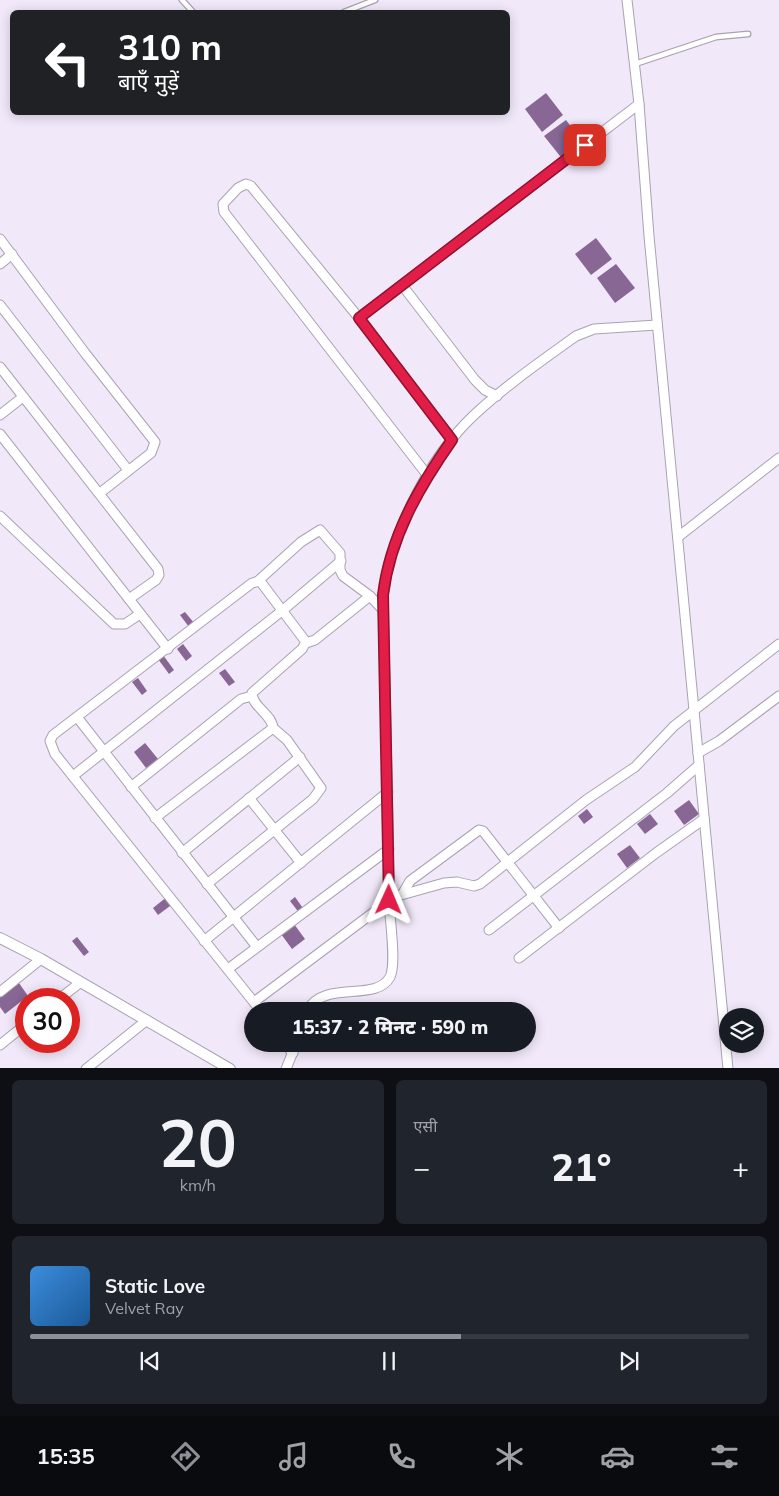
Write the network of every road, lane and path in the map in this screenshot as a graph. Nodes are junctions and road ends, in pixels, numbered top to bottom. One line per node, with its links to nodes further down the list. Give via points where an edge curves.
1 (182, 0): 4 (lane)
2 (375, 0): 5 (lane)
3 (627, 0): 7 (street)
4 (191, 10)
5 (349, 10)
6 (748, 34): 7 (lane, via 716,37)
7 (635, 64): 8 (street)
8 (639, 104): 12 (street); 15 (street)
9 (0, 239): 10 (street)
10 (12, 254): 11 (street); 23 (street, via 154,440 153,451)
11 (0, 264)
12 (402, 285): 14 (street); 17 (street, via 475,380)
13 (0, 304): 23 (street)
14 (359, 318): 21 (street); 24 (street, via 249,184 238,188 223,204 227,216)
15 (657, 325): 17 (street, via 586,332 558,349); 27 (street)
16 (0, 367): 18 (street)
17 (497, 396): 21 (street)
18 (23, 397): 19 (street); 25 (street)
19 (0, 415)
20 (0, 434): 31 (street)
21 (452, 440): 24 (street)
22 (779, 458): 27 (street)
23 (128, 470): 25 (street)
24 (428, 476): 33 (street, via 410,507 391,558 385,580)
25 (100, 493): 31 (street, via 158,570 156,580)
26 (0, 516): 34 (street, via 114,624 125,624)
27 (678, 537): 40 (street)
28 (341, 562): 29 (street, via 338,549 324,532 317,530); 30 (street, via 343,576); 32 (street)
29 (258, 581): 32 (street); 37 (street, via 252,582)
30 (370, 596): 33 (street); 35 (street)
31 (129, 599): 34 (street)
32 (283, 610): 35 (street); 43 (street)
33 (383, 610): 49 (street)
34 (140, 614): 37 (street)
35 (306, 644): 38 (street, via 254,689)
36 (779, 644): 40 (street)
37 (168, 649): 41 (street)
38 (252, 696): 42 (street); 48 (street, via 241,699)
39 (779, 696): 44 (street, via 720,741)
40 (694, 713): 44 (street); 56 (street, via 665,734 635,767)
41 (77, 717): 43 (street); 47 (street, via 50,741)
42 (273, 728): 45 (street, via 284,736); 51 (street)
43 (104, 751): 47 (street); 48 (street)
44 (698, 753): 46 (street)
45 (300, 757): 50 (street); 53 (street, via 321,788 313,799)
46 (699, 765): 52 (street); 60 (street)
47 (73, 776): 66 (street)
48 (131, 787): 51 (street)
49 (388, 792): 54 (street); 57 (street)
50 (249, 798): 53 (street); 55 (street)
51 (155, 818): 55 (street)
52 (704, 819): 63 (street); 83 (street)
53 (274, 830): 57 (street); 58 (street)
54 (389, 849): 61 (street); 67 (street)
55 (182, 852): 58 (street)
56 (506, 862): 59 (street, via 477,885 452,882); 59 (street, via 483,831 477,830 410,881); 60 (street)
57 (301, 863): 62 (street)
58 (207, 884): 62 (street)
59 (403, 894): 61 (street)
60 (534, 896): 63 (street); 64 (street)
61 (389, 900): 74 (street); 75 (street, via 393,969 389,980 379,986 321,996)
62 (234, 918): 66 (street); 67 (street)
63 (559, 928): 68 (street)
64 (489, 930)
65 (0, 938): 69 (street)
66 (204, 941): 70 (street)
67 (257, 947): 70 (street)
68 (519, 958)
69 (41, 960): 71 (street); 73 (street)
70 (228, 969): 74 (street)
71 (80, 982): 72 (street); 76 (street)
72 (73, 988)
73 (0, 992)
74 (254, 1002)
75 (314, 1002)
76 (147, 1020): 80 (street); 81 (street)
77 (15, 1033): 78 (street)
78 (0, 1045)
79 (293, 1053): 82 (street)
80 (86, 1068)
81 (226, 1068)
82 (286, 1068)
83 (728, 1068)

